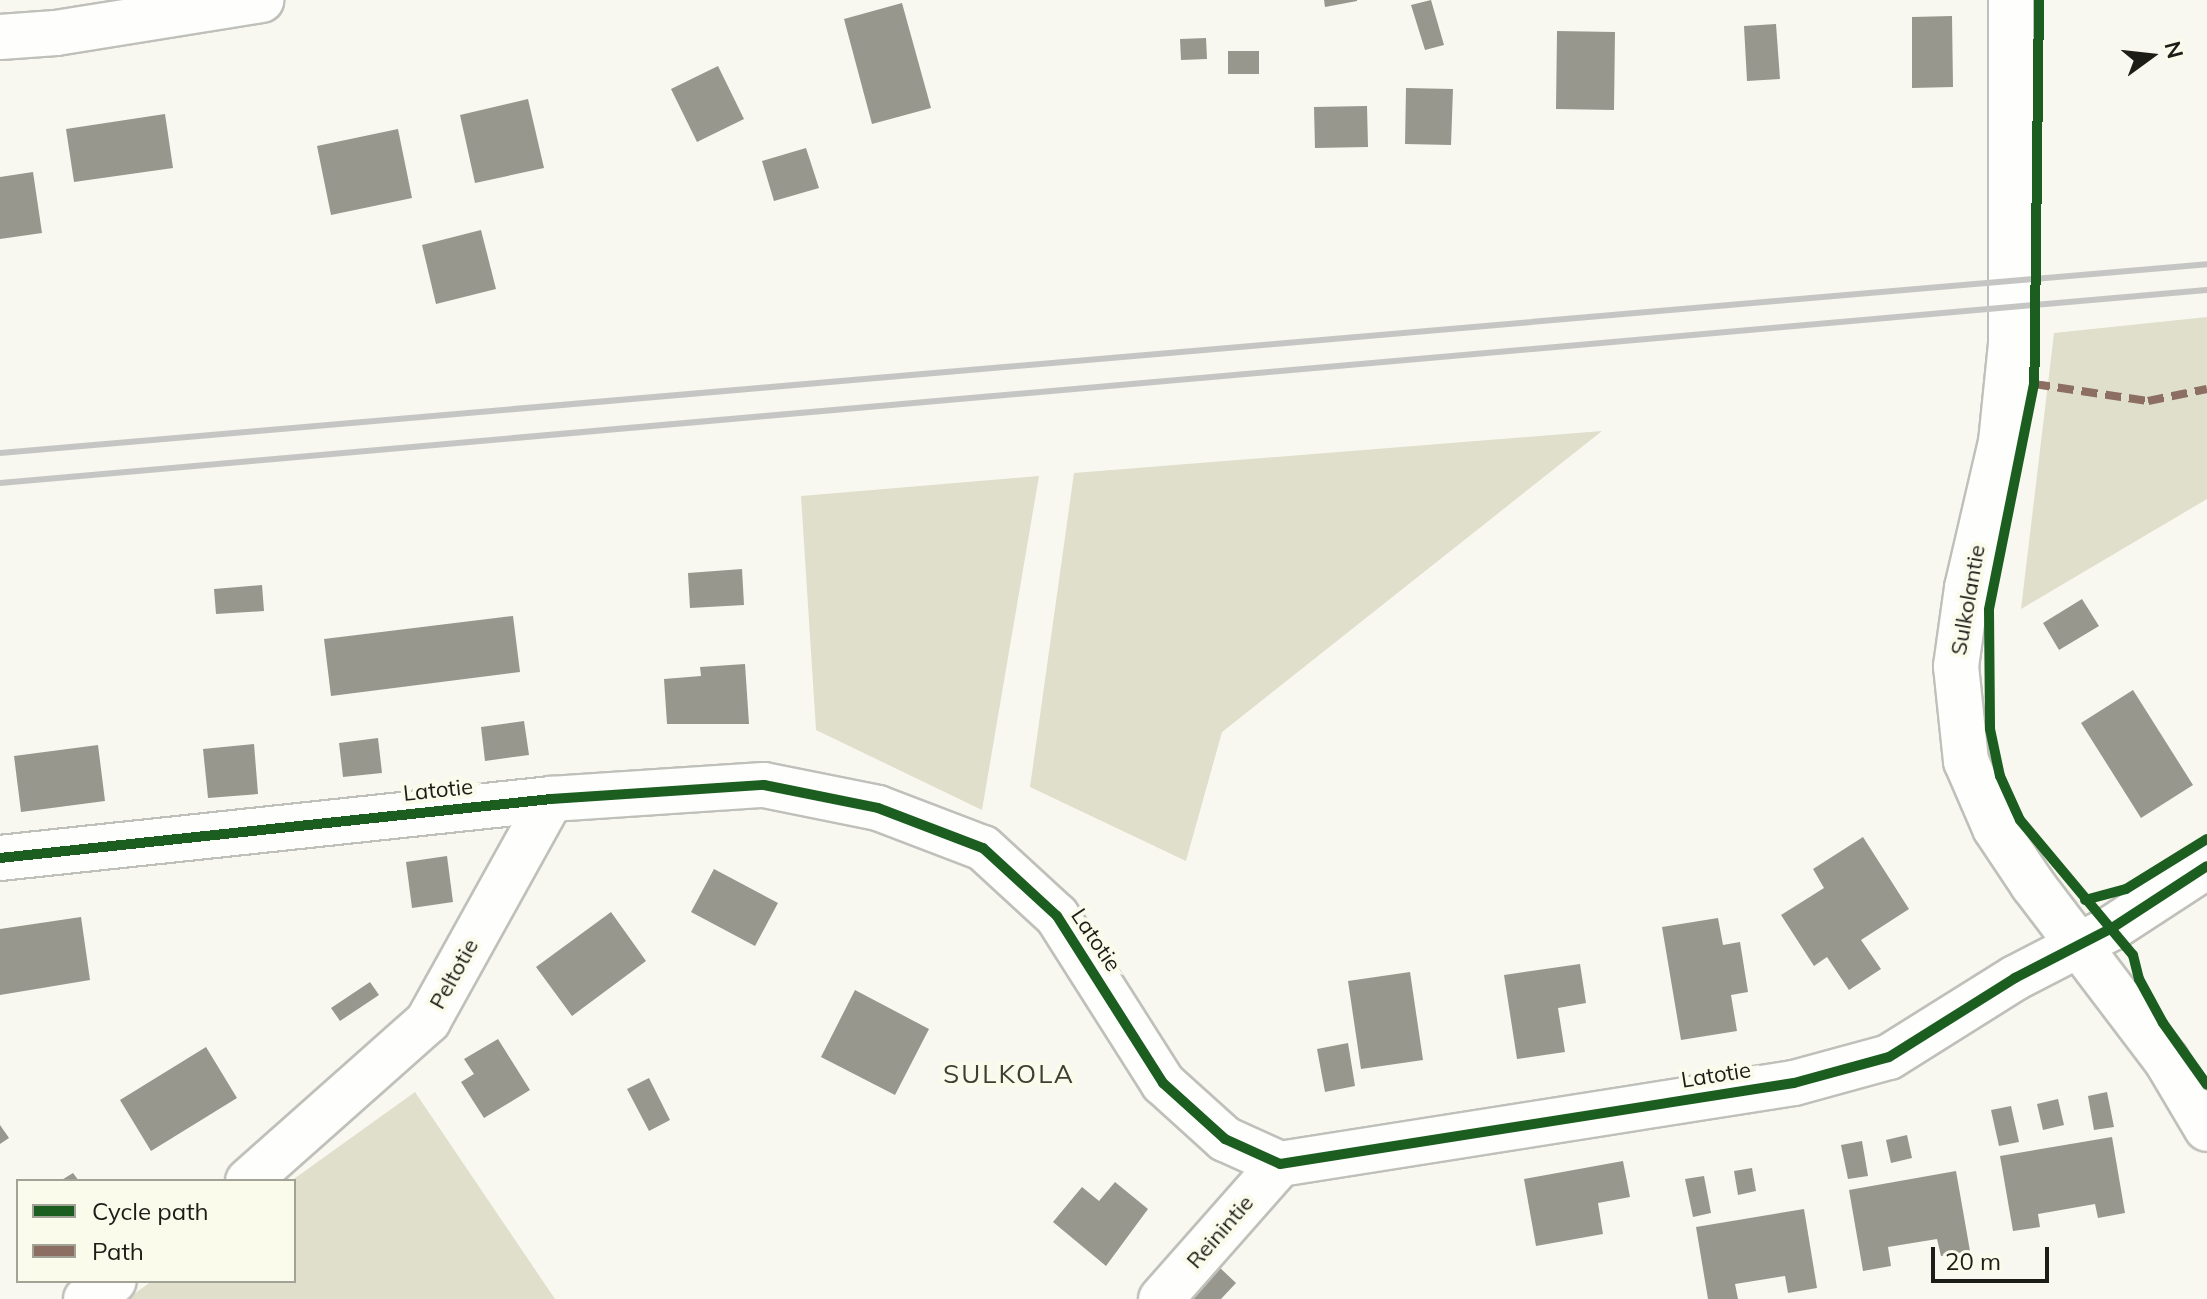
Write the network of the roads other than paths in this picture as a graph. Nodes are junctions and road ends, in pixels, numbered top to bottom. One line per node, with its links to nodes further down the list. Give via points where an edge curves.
1 (261, 0): 3 (street)
2 (2011, 0): 7 (street, Sulkolantie, via 2011,344 2001,442 1967,588 1956,666 1966,761 1995,828)
3 (0, 37)
4 (551, 799): 5 (street, Latotie); 9 (street, Latotie, via 764,785 878,808 983,848 1057,916 1163,1083 1225,1139); 10 (street, Peltotie, via 428,1021)
5 (0, 858)
6 (2207, 866): 7 (street, Latotie)
7 (2078, 944): 8 (street, Sulkolantie, via 2166,1060); 9 (street, Latotie, via 1889,1057 1842,1071)
8 (2207, 1129)
9 (1280, 1164): 13 (street, Reinintie)
10 (250, 1179)
11 (111, 1283): 12 (street)
12 (86, 1299)
13 (1161, 1299)

